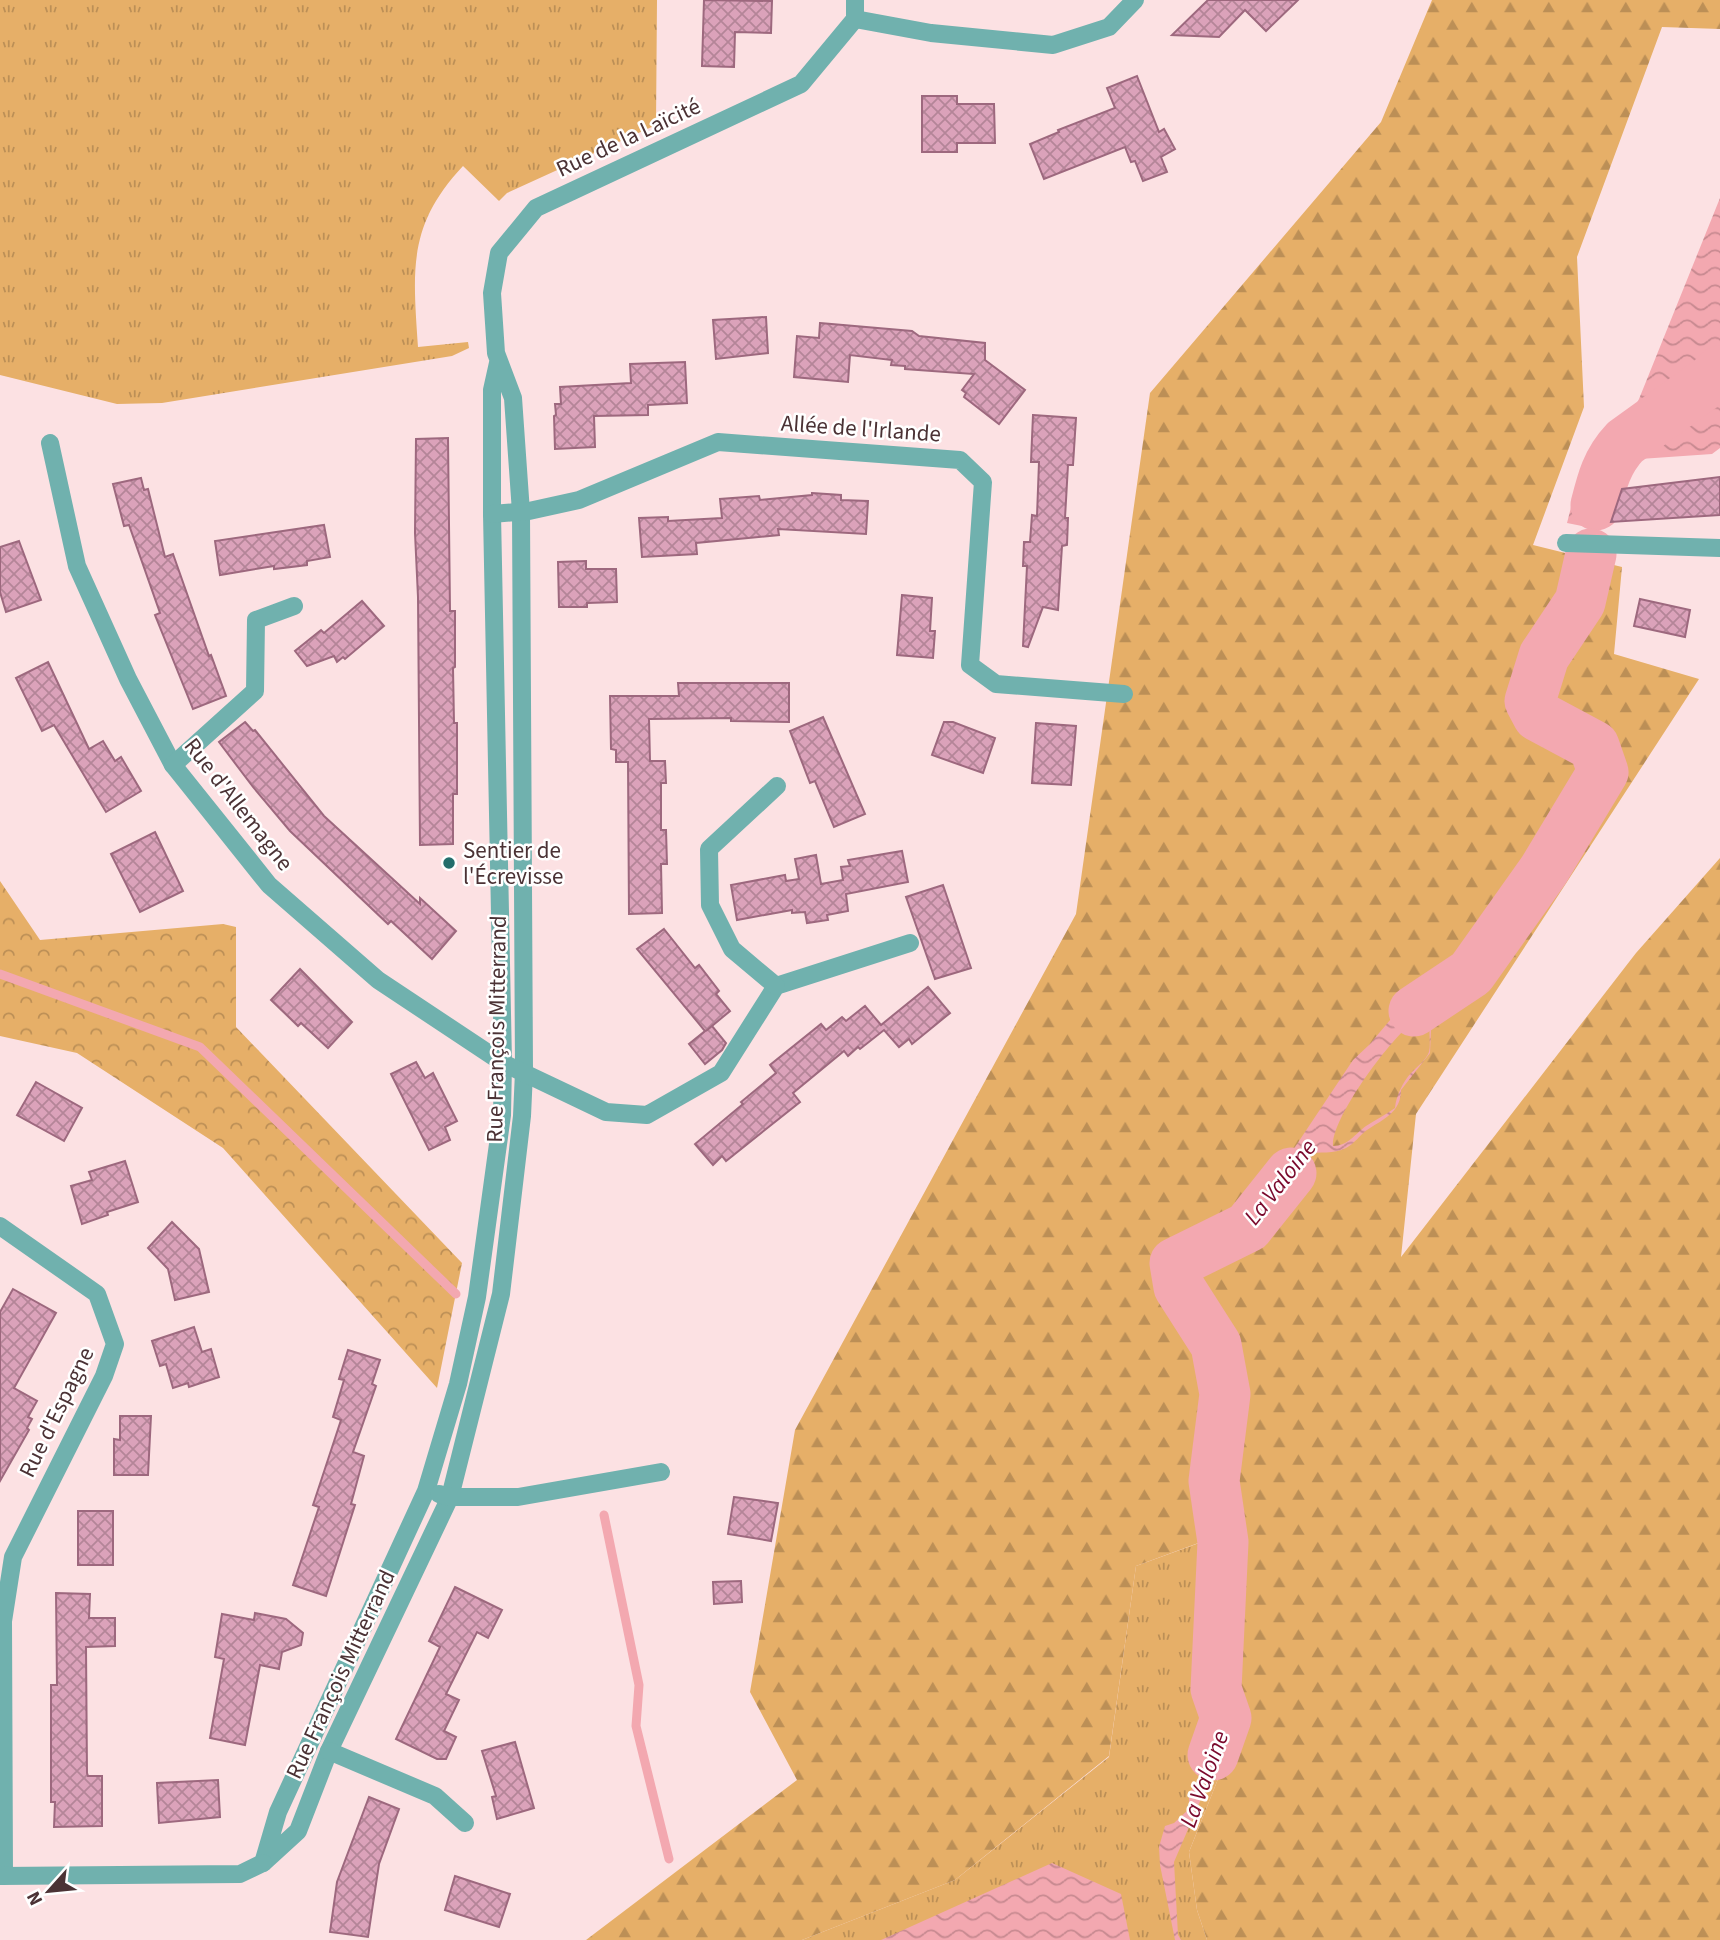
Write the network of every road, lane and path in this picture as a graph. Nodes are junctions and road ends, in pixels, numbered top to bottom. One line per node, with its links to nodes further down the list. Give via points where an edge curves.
1 (855, 0): 3 (street)
2 (1135, 0): 3 (street, via 1108,27 1053,45 931,33)
3 (855, 19): 4 (street, Rue de la Laïcité, via 801,84 536,208 499,253 492,293)
4 (498, 363): 6 (street, Rue François Mitterrand, via 513,398); 7 (street, Rue François Mitterrand, via 492,390)
5 (50, 443): 12 (street, Rue d'Allemagne, via 76,566)
6 (521, 512): 7 (street); 11 (street, Allée de l'Irlande, via 579,499 718,442 960,460 983,482 970,665 996,684); 17 (street, Rue François Mitterrand)
7 (492, 513): 16 (street, Rue François Mitterrand)
8 (1566, 543): 9 (street)
9 (1720, 548)
10 (294, 606): 12 (street, via 256,620 255,691)
11 (1124, 694)
12 (173, 765): 16 (street, Rue d'Allemagne, via 269,885 378,980)
13 (777, 786): 15 (street, via 709,849 710,905 732,949)
14 (910, 943): 15 (street)
15 (776, 986): 17 (street, Rue d'Allemagne, via 721,1073 647,1115 606,1112)
16 (503, 1063): 17 (street, Rue d'Allemagne); 20 (street, Rue François Mitterrand, via 502,1115 477,1297 458,1384)
17 (524, 1072): 21 (street, Rue François Mitterrand, via 501,1294)
18 (0, 1226): 25 (street, Rue d'Espagne, via 97,1294 115,1344 104,1376 13,1557 3,1621)
19 (661, 1472): 21 (street, via 518,1497)
20 (426, 1491): 21 (street); 24 (street, Rue François Mitterrand, via 278,1812)
21 (450, 1497): 22 (street, Rue François Mitterrand)
22 (329, 1751): 23 (street, via 435,1796); 24 (street, Rue François Mitterrand, via 298,1831)
23 (465, 1823)
24 (263, 1863): 25 (street, Rue François Mitterrand, via 240,1874)
25 (2, 1876)

